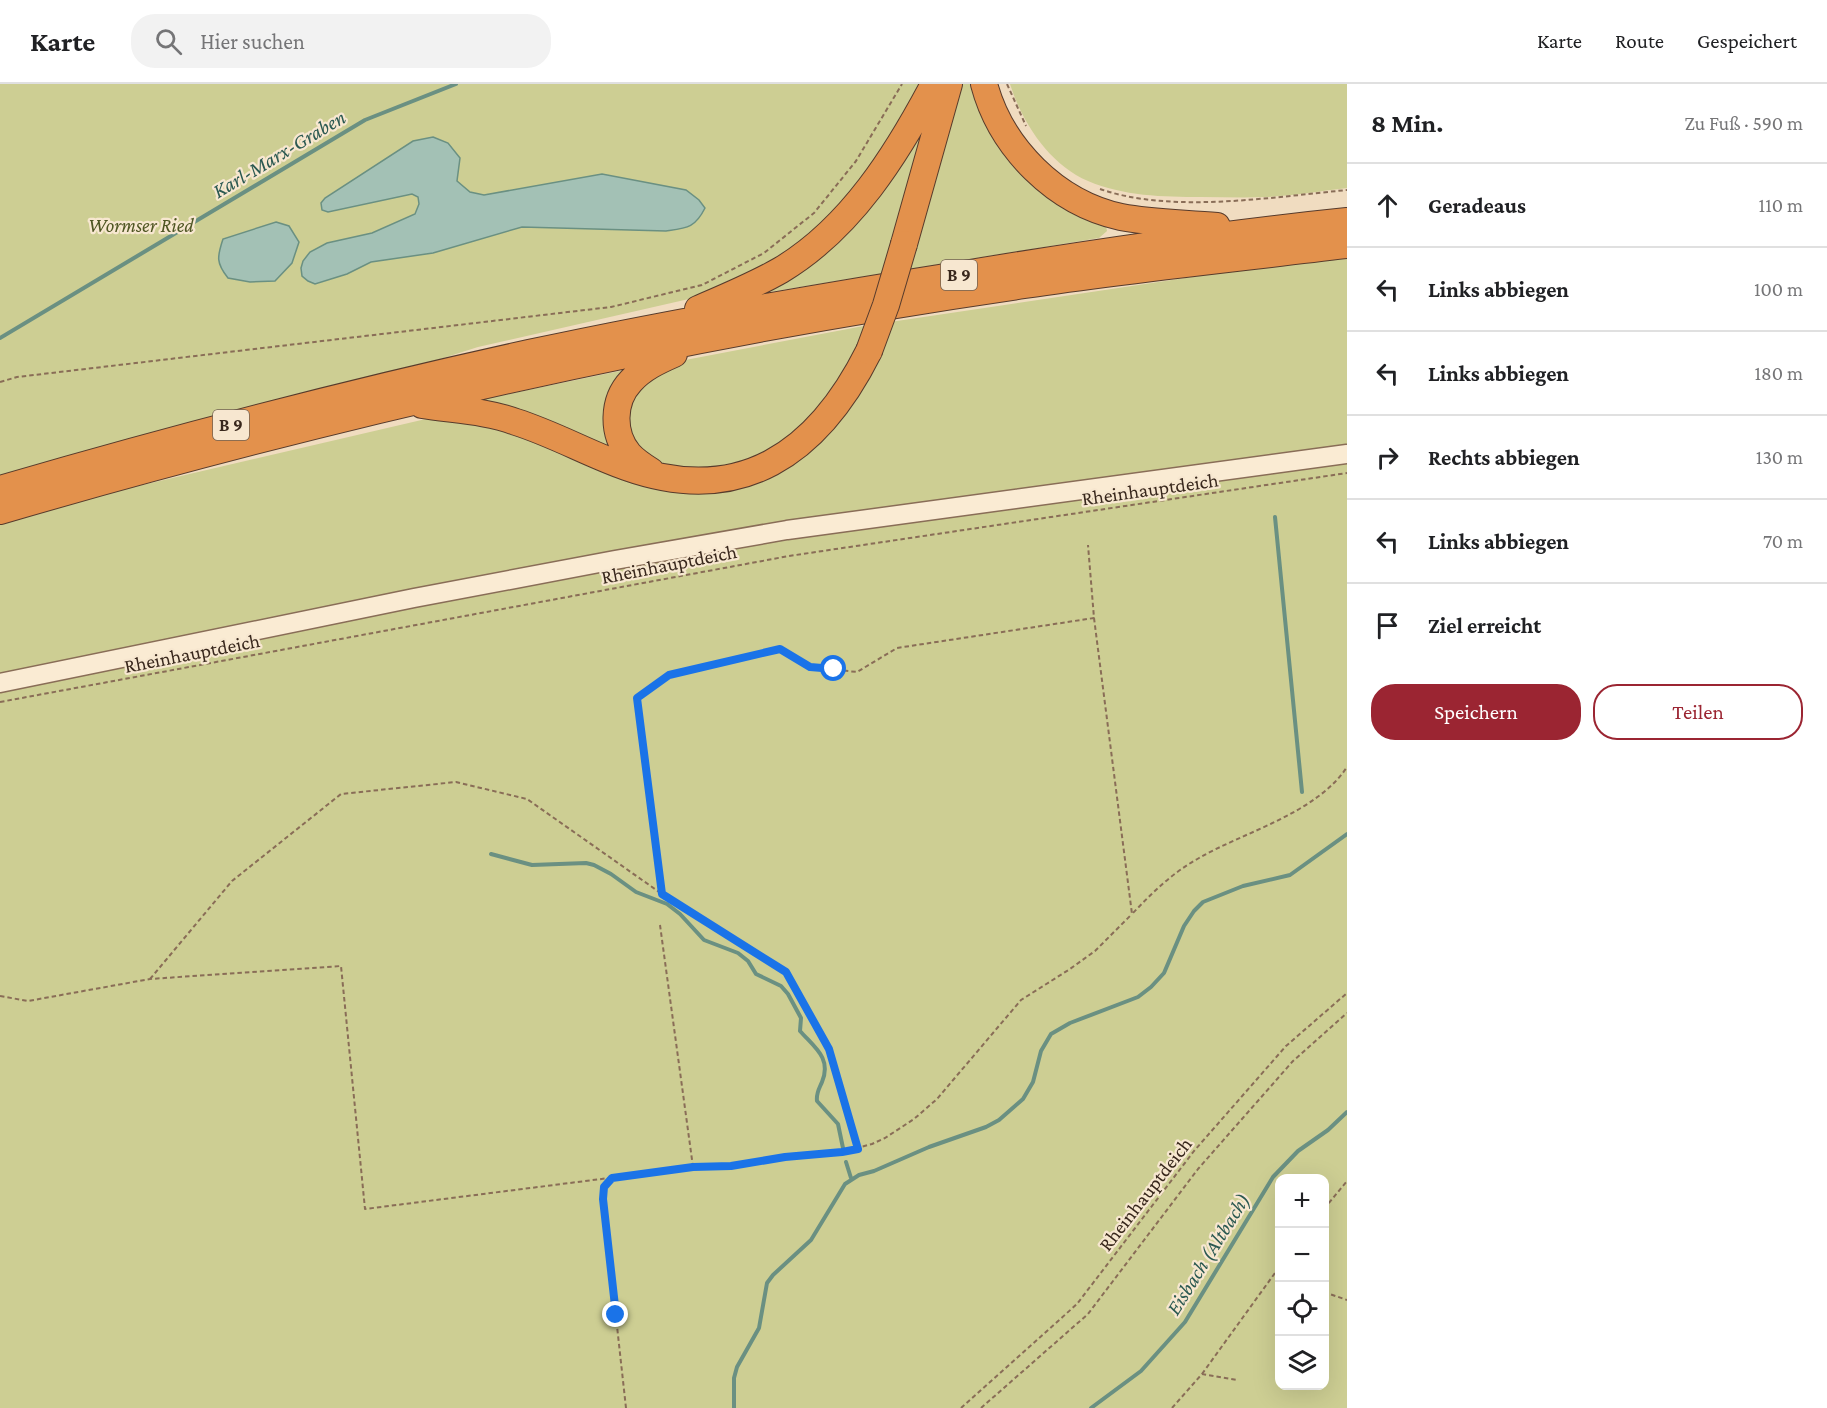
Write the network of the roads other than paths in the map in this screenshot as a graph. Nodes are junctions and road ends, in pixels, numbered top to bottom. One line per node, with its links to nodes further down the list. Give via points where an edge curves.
1 (934, 84): 7 (highway, via 877,177 812,248 768,277)
2 (949, 84): 11 (highway, bridge, via 886,305 868,351 846,389 799,444 766,466 719,481 692,482)
3 (984, 84): 5 (highway, via 994,113 1016,149 1044,178 1084,205 1120,217)
4 (1347, 221): 5 (highway, B 9)
5 (1262, 230): 7 (highway, B 9, via 1023,264)
6 (1347, 245): 8 (highway, B 9, via 1025,285)
7 (657, 328): 12 (highway, B 9, via 406,382 162,442)
8 (711, 338): 9 (highway, B 9); 11 (highway, via 642,371 627,386 619,402 617,427 623,446)
9 (405, 403): 11 (highway, via 505,418 625,467); 13 (highway, B 9, via 141,470)
10 (1347, 454): 14 (lane, via 787,530 414,598)
11 (659, 476)
12 (0, 489)
13 (0, 511)
14 (0, 683)

